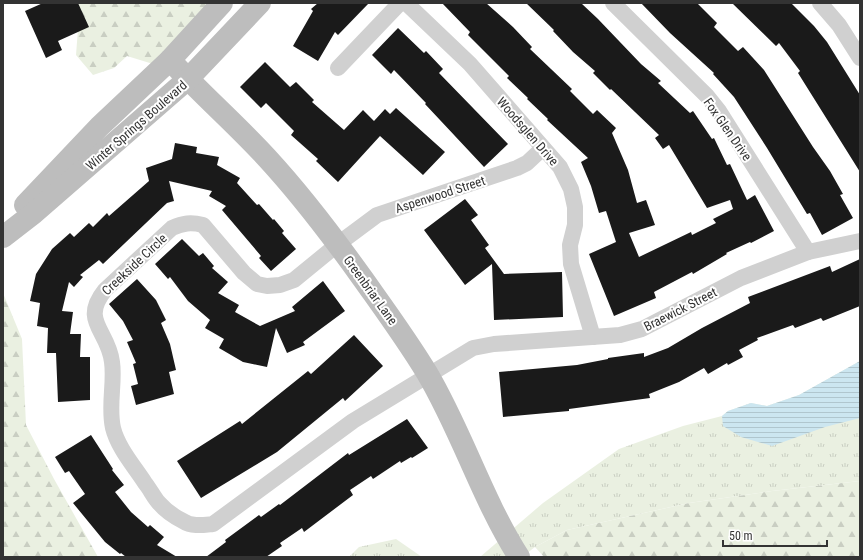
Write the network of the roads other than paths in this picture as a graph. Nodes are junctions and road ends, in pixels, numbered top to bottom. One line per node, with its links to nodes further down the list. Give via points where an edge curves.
1 (222, 3): 8 (street, Winter Springs Boulevard)
2 (260, 3): 10 (street, Winter Springs Boulevard)
3 (400, 3): 9 (street)
4 (406, 3): 11 (street, Woodsglen Drive, via 470,64)
5 (613, 3): 16 (street, Fox Glen Drive, via 719,111)
6 (820, 3): 7 (street, via 839,25)
7 (860, 58)
8 (170, 60): 10 (street, Greenbriar Lane); 12 (street, Winter Springs Boulevard)
9 (338, 68)
10 (188, 79): 13 (street, Winter Springs Boulevard); 15 (street, Greenbriar Lane, via 267,158)
11 (543, 148): 15 (street, Aspenwood Street, via 527,163 517,168 377,215); 17 (street, Woodsglen Drive, via 560,167 571,189 575,207 575,225 570,245 572,264)
12 (3, 224)
13 (3, 237)
14 (860, 241): 16 (street, Braewick Street)
15 (338, 244): 18 (street, Greenbriar Lane); 18 (street, Creekside Circle, via 294,280 280,286 267,286 257,284 244,273 203,226 194,223 182,224 172,228 98,298 93,311 112,362 113,428 118,442 159,503 184,522 198,526 213,524 353,421)
16 (808, 252): 17 (street, Braewick Street, via 741,278 642,330)
17 (593, 337): 18 (street, Braewick Street, via 494,344 473,348)
18 (428, 374): 19 (street, Greenbriar Lane, via 492,508)
19 (519, 557)

